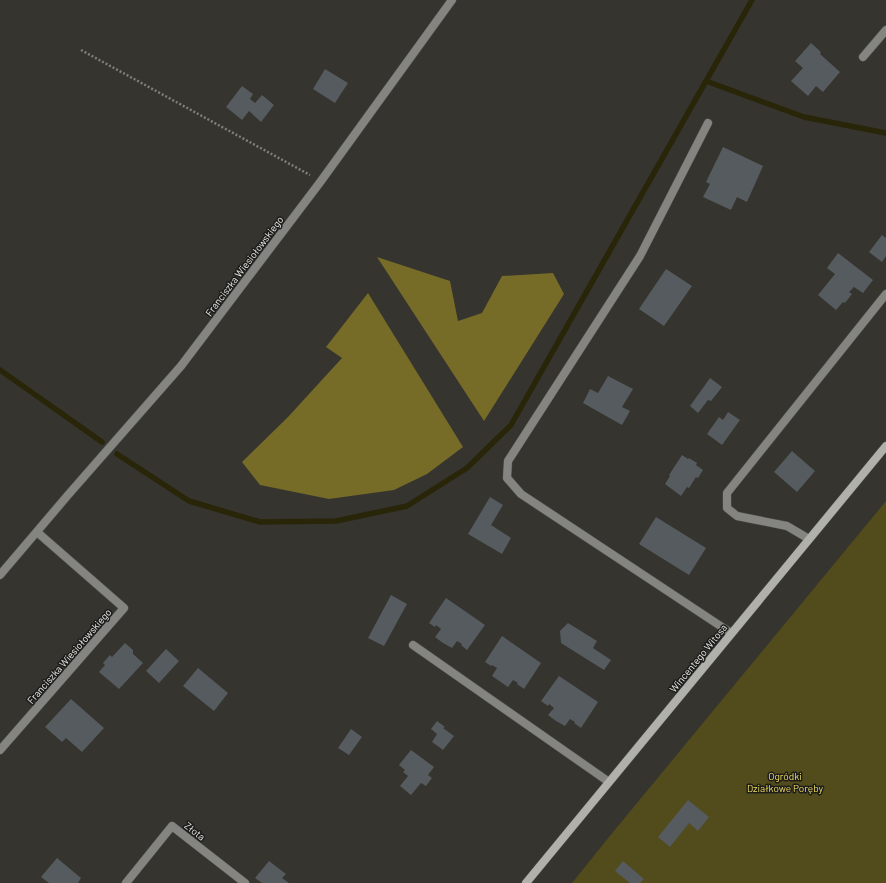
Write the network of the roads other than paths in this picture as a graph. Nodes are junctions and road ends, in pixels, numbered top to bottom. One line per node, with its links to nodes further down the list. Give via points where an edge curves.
1 (452, 0): 7 (street, Franciszka Wiesiołowskiego, via 321,181 181,366)
2 (886, 30): 3 (street)
3 (863, 57)
4 (708, 123): 10 (street, via 640,256 508,461 508,478 521,494)
5 (886, 294): 8 (street, via 727,493 727,508 737,516 787,526)
6 (886, 446): 8 (street, Wincentego Witosa)
7 (37, 532): 9 (street, Franciszka Wiesiołowskiego); 12 (street, Franciszka Wiesiołowskiego, via 124,608)
8 (809, 539): 10 (street, Wincentego Witosa)
9 (0, 575)
10 (731, 633): 13 (street, Wincentego Witosa)
11 (413, 645): 13 (street)
12 (0, 750)
13 (609, 782): 16 (street, Wincentego Witosa)
14 (126, 883): 15 (street, Złota, via 172,826)
15 (245, 883)
16 (526, 883)

